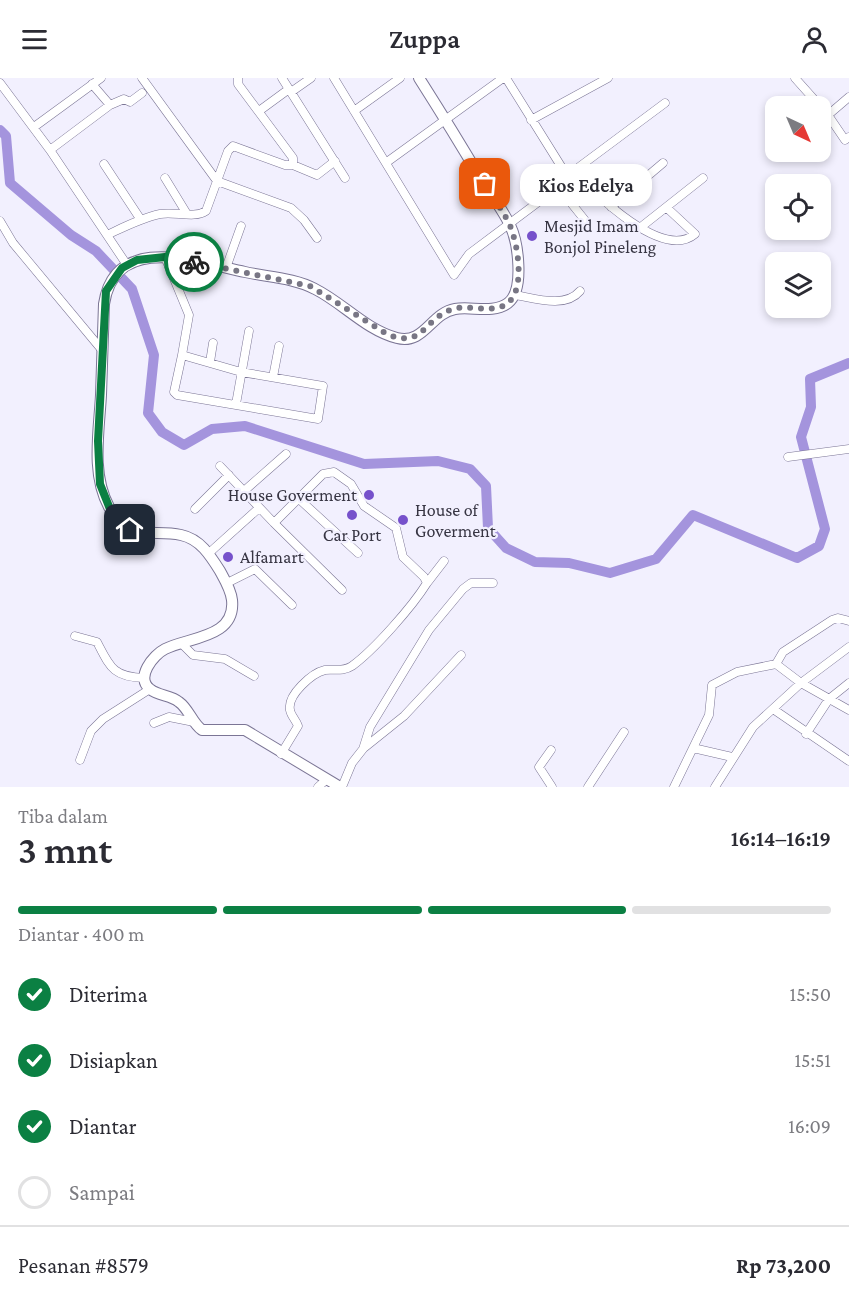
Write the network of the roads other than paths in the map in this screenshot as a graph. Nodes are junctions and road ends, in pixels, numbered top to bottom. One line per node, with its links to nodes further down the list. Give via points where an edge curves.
1 (101, 78): 13 (street)
2 (142, 78): 38 (street)
3 (238, 78): 20 (street, via 238,84)
4 (282, 78): 14 (street)
5 (311, 78): 14 (street)
6 (334, 78): 21 (street)
7 (400, 78): 21 (street)
8 (419, 78): 23 (highway)
9 (505, 78): 23 (street); 24 (street)
10 (608, 78): 24 (street)
11 (795, 78): 16 (street)
12 (0, 83): 26 (street)
13 (92, 84): 19 (street); 26 (street)
14 (290, 91): 20 (street); 29 (street)
15 (142, 93): 19 (street, via 130,102 124,99)
16 (811, 96)
17 (849, 98): 22 (street)
18 (665, 103): 34 (street)
19 (110, 105): 28 (street)
20 (259, 111): 33 (street, via 293,158)
21 (354, 111): 30 (street)
22 (831, 113)
23 (445, 119): 30 (street); 46 (highway)
24 (531, 120): 34 (street)
25 (831, 120): 27 (street)
26 (34, 127): 28 (street)
27 (848, 141)
28 (50, 150): 49 (street)
29 (335, 161): 33 (street, via 317,175); 36 (street)
30 (387, 162): 46 (street, via 452,274 458,272 470,254)
31 (663, 163): 40 (street)
32 (104, 164): 43 (street)
33 (293, 165): 38 (street, via 233,146)
34 (571, 173): 39 (street); 40 (street)
35 (165, 178): 42 (street)
36 (345, 178)
37 (703, 178): 41 (street)
38 (217, 182): 42 (street, via 206,211); 50 (street, via 291,208)
39 (559, 188): 45 (street); 46 (street)
40 (611, 207): 48 (street)
41 (667, 208): 48 (street); 48 (street, via 695,234 686,240 668,240)
42 (187, 214): 43 (street, via 166,213)
43 (141, 220): 49 (street)
44 (0, 221): 59 (street)
45 (588, 224)
46 (510, 225): 55 (highway, via 517,253)
47 (241, 226): 53 (street)
48 (641, 227)
49 (107, 235): 52 (street)
50 (317, 238)
51 (165, 257): 52 (highway); 53 (highway); 60 (street, via 189,315)
52 (124, 266): 59 (highway, via 106,291)
53 (226, 268): 55 (highway, via 310,286 381,331 403,339 418,336 437,317 451,310 498,308)
54 (580, 291): 55 (street, via 572,298 553,301)
55 (514, 294)
56 (249, 331): 62 (street)
57 (213, 343): 61 (street)
58 (279, 346): 63 (street)
59 (102, 350): 75 (highway, via 98,464 100,484 110,509 130,530 180,535)
60 (182, 355): 61 (street); 64 (street, via 175,394)
61 (210, 362): 62 (street)
62 (242, 372): 63 (street); 64 (street)
63 (273, 377): 64 (street, via 323,386 318,419)
64 (236, 404)
65 (849, 449): 67 (street)
66 (286, 454): 70 (street)
67 (788, 457)
68 (220, 466): 69 (street)
69 (229, 475): 70 (street); 72 (street)
70 (244, 491): 73 (street)
71 (299, 499): 74 (street); 76 (street); 79 (street, via 327,471 342,477 362,503 396,528 403,557)
72 (195, 508)
73 (259, 508): 74 (street); 75 (street)
74 (274, 523): 81 (street)
75 (210, 553): 78 (highway)
76 (358, 553)
77 (444, 561): 79 (street)
78 (226, 583): 82 (street, via 255,569); 85 (highway, via 232,601 227,621 212,633)
79 (427, 583): 104 (street, via 354,665 318,672 300,688 289,709 298,726)
80 (493, 583): 102 (street, via 471,583 441,614 395,683 370,727)
81 (342, 590)
82 (292, 605)
83 (849, 621): 88 (street, via 834,619 789,647)
84 (75, 636): 90 (street, via 97,642 110,668 125,676)
85 (181, 643): 89 (street, via 193,655 225,659); 90 (highway, via 157,655)
86 (849, 647): 91 (street)
87 (461, 656): 102 (street, via 404,716)
88 (776, 664): 91 (street); 101 (street, via 737,672 713,684 709,715)
89 (254, 676)
90 (144, 678): 93 (highway)
91 (801, 683): 94 (street); 95 (street)
92 (849, 683): 94 (street)
93 (150, 689): 97 (highway, via 178,700); 106 (street, via 91,731)
94 (829, 699): 96 (street); 100 (street)
95 (773, 709): 100 (street); 105 (street, via 753,727)
96 (849, 711)
97 (194, 722): 98 (street, via 169,717); 104 (highway, via 202,730 245,730)
98 (154, 723)
99 (624, 732): 112 (street)
100 (806, 734): 107 (street)
101 (693, 748): 105 (street); 113 (street)
102 (363, 749): 110 (street)
103 (551, 750): 111 (street, via 538,767)
104 (281, 754): 108 (highway)
105 (732, 758): 114 (street)
106 (80, 760)
107 (849, 761)
108 (327, 779): 109 (street); 110 (highway)
109 (318, 787)
110 (341, 787)
111 (552, 787)
112 (588, 787)
113 (674, 787)
114 (715, 787)

